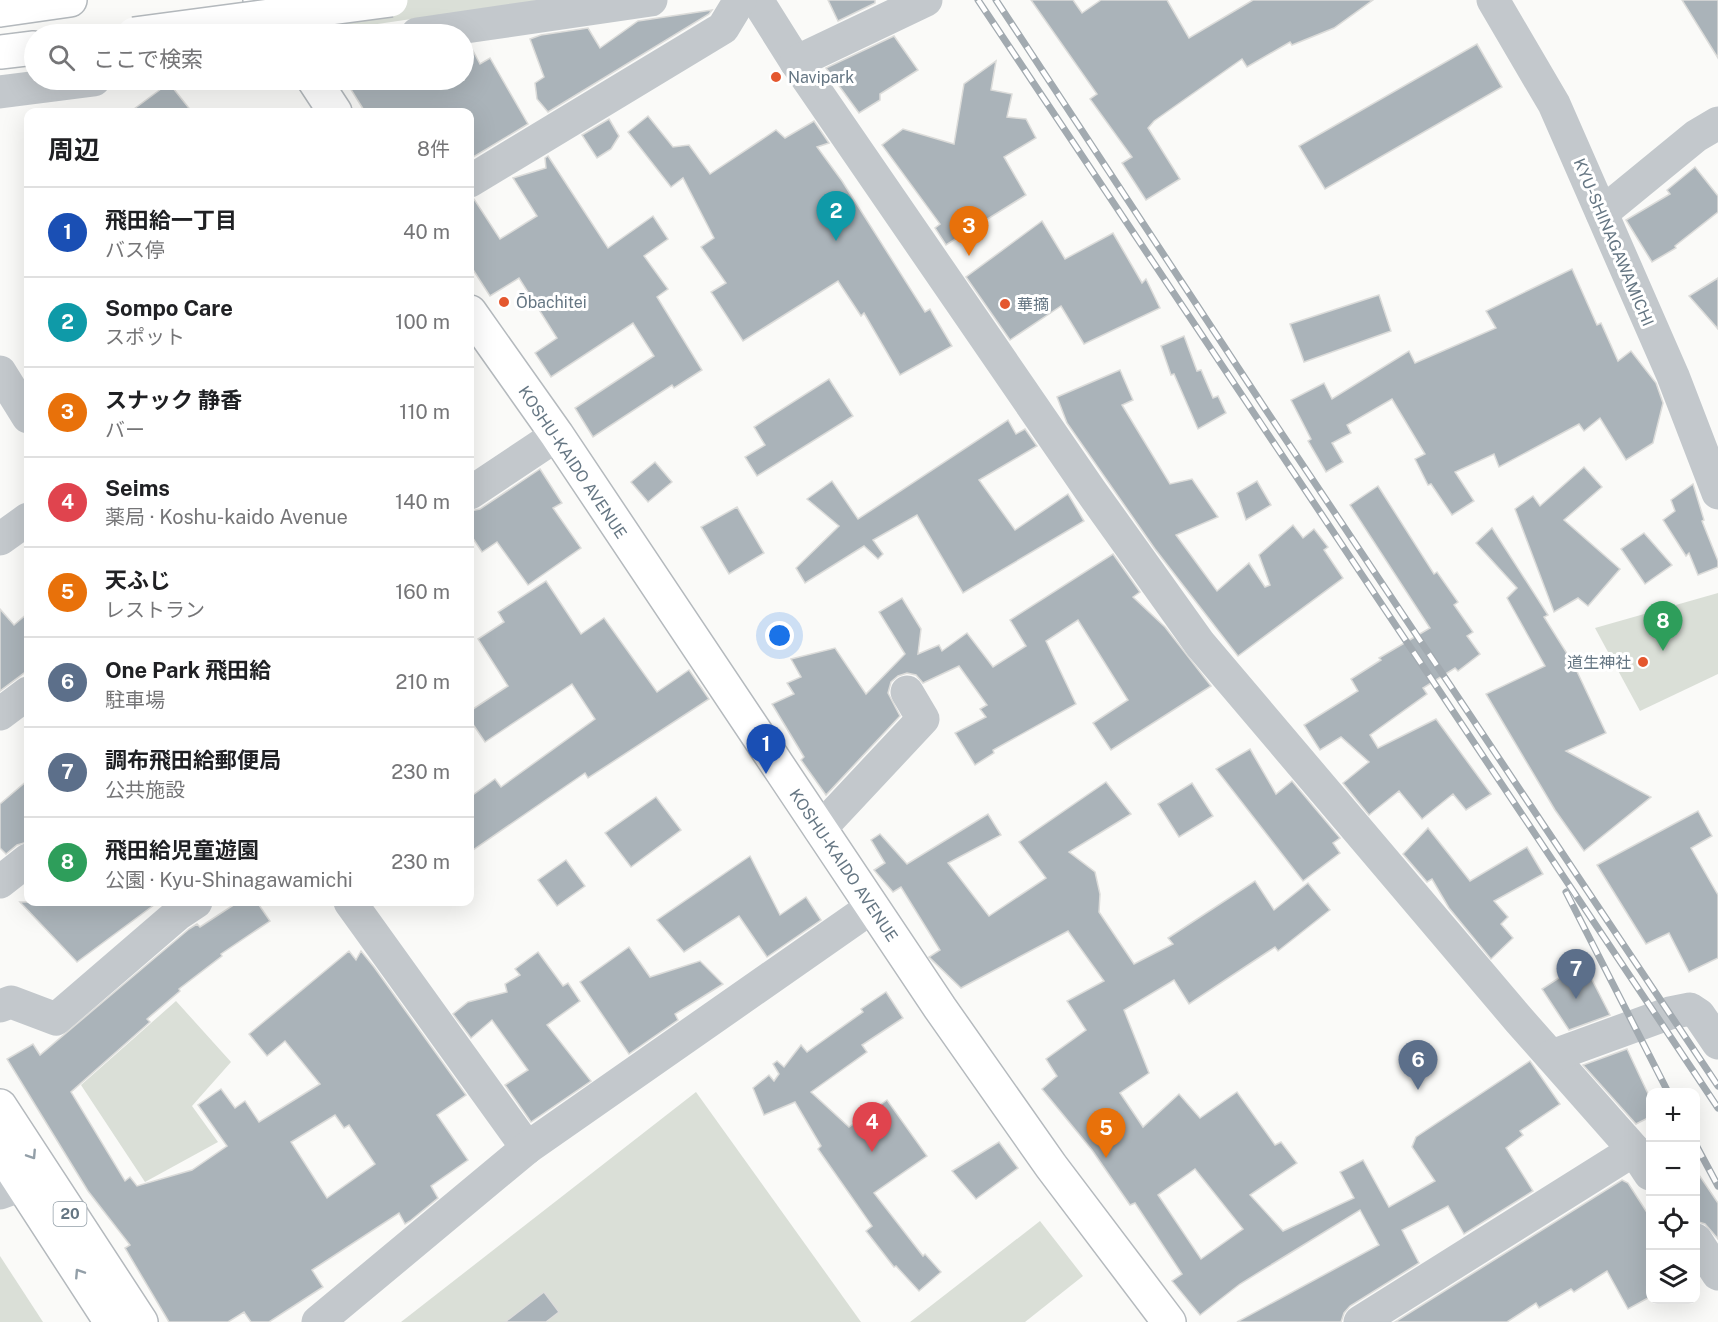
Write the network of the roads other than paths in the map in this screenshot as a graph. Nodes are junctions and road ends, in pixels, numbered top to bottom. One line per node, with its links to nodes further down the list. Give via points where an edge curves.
1 (70, 0): 9 (main road)
2 (260, 0): 11 (main road)
3 (391, 0): 10 (main road, bridge)
4 (651, 0): 12 (street)
5 (740, 0): 21 (street, via 723,28)
6 (757, 0): 15 (street)
7 (926, 0): 15 (street)
8 (1493, 0): 22 (street, KYU-SHINAGAWAMICHI, via 1554,104)
9 (0, 10)
10 (210, 24)
11 (277, 24)
12 (474, 26)
13 (24, 49): 14 (main road)
14 (0, 52)
15 (796, 62): 42 (street, via 1200,644)
16 (24, 89): 18 (street)
17 (321, 90): 19 (main road)
18 (0, 92)
19 (332, 108)
20 (1718, 123): 22 (street, via 1696,136)
21 (474, 179)
22 (1602, 213): 28 (street, KYU-SHINAGAWAMICHI, via 1694,425)
23 (474, 318): 26 (main road, KOSHU-KAIDO AVENUE)
24 (0, 372): 25 (street)
25 (24, 411)
26 (557, 435): 27 (street); 34 (main road, KOSHU-KAIDO AVENUE)
27 (474, 490)
28 (1718, 493)
29 (24, 522): 30 (street)
30 (0, 539)
31 (907, 692): 34 (street, via 923,719)
32 (24, 696): 33 (street)
33 (0, 714)
34 (820, 829): 39 (main road, KOSHU-KAIDO AVENUE)
35 (24, 863): 36 (street)
36 (0, 882)
37 (190, 906): 40 (street, via 56,1019 11,1002)
38 (353, 906): 44 (street)
39 (872, 907): 44 (street); 53 (main road, KOSHU-KAIDO AVENUE, via 1052,1166)
40 (0, 1006)
41 (1718, 1043): 42 (street, via 1699,1015 1689,1009)
42 (1552, 1056): 46 (street)
43 (0, 1106): 51 (main road, 20, one-way to 51)
44 (527, 1148): 52 (street)
45 (0, 1151): 47 (main road, 20)
46 (1642, 1162): 54 (street)
47 (11, 1189): 50 (main road, 20, one-way to 47)
48 (1700, 1247): 49 (street)
49 (1718, 1274)
50 (111, 1322)
51 (141, 1322)
52 (318, 1322)
53 (1169, 1322)
54 (1360, 1322)

